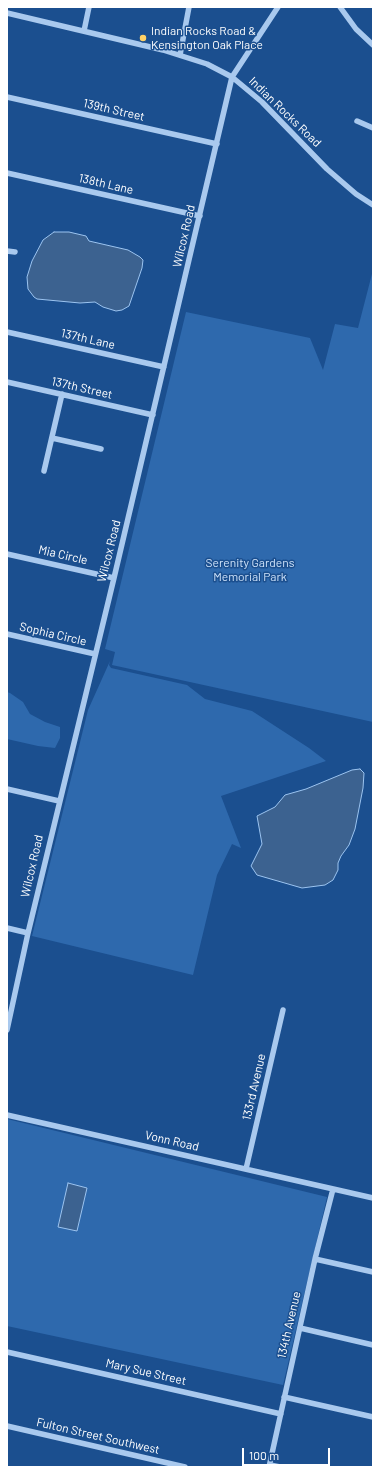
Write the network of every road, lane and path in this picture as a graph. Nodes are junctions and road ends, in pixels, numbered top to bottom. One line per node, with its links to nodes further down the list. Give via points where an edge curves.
1 (89, 7): 6 (street)
2 (189, 7): 8 (street)
3 (278, 7): 9 (street)
4 (340, 7): 7 (street, via 356,29)
5 (7, 13): 6 (street, Indian Rocks Road)
6 (84, 31): 8 (street, Indian Rocks Road)
7 (373, 45)
8 (180, 55): 9 (street, Indian Rocks Road, via 207,64)
9 (232, 78): 13 (street, Wilcox Road); 15 (street, Indian Rocks Road, via 262,102 327,170)
10 (7, 97): 13 (street, 139th Street)
11 (357, 121): 12 (street)
12 (373, 128)
13 (217, 144): 16 (street, Wilcox Road)
14 (7, 173): 16 (street, 138th Lane)
15 (373, 205)
16 (200, 216): 20 (street, Wilcox Road)
17 (7, 251): 18 (street)
18 (15, 252)
19 (7, 332): 20 (street, 137th Lane)
20 (164, 367): 23 (street, Wilcox Road)
21 (7, 382): 22 (street, 137th Street)
22 (62, 394): 23 (street, 137th Street); 24 (street)
23 (153, 415): 28 (street, Wilcox Road)
24 (52, 438): 25 (street); 26 (street)
25 (101, 449)
26 (44, 471)
27 (7, 554): 28 (street, Mia Circle)
28 (114, 578): 30 (street, Wilcox Road)
29 (7, 634): 30 (street, Sophia Circle)
30 (95, 654): 32 (street, Wilcox Road)
31 (7, 789): 32 (street)
32 (59, 801): 34 (street, Wilcox Road)
33 (7, 928): 34 (street)
34 (28, 933): 36 (street, Wilcox Road)
35 (283, 1010): 38 (street, 133rd Avenue)
36 (7, 1030)
37 (7, 1115): 38 (street, Vonn Road)
38 (246, 1169): 39 (street, Vonn Road)
39 (333, 1189): 40 (street, Vonn Road); 41 (street, 134th Avenue)
40 (373, 1198)
41 (316, 1259): 42 (street); 43 (street, 134th Avenue)
42 (373, 1272)
43 (300, 1328): 44 (street); 46 (street, 134th Avenue)
44 (373, 1345)
45 (7, 1352): 47 (street, Mary Sue Street)
46 (284, 1397): 47 (street, 134th Avenue); 48 (street)
47 (281, 1414): 50 (street, 134th Avenue)
48 (373, 1417)
49 (7, 1426): 51 (street, Fulton Street Southwest)
50 (270, 1466): 52 (street)
51 (185, 1467)
52 (280, 1467)

